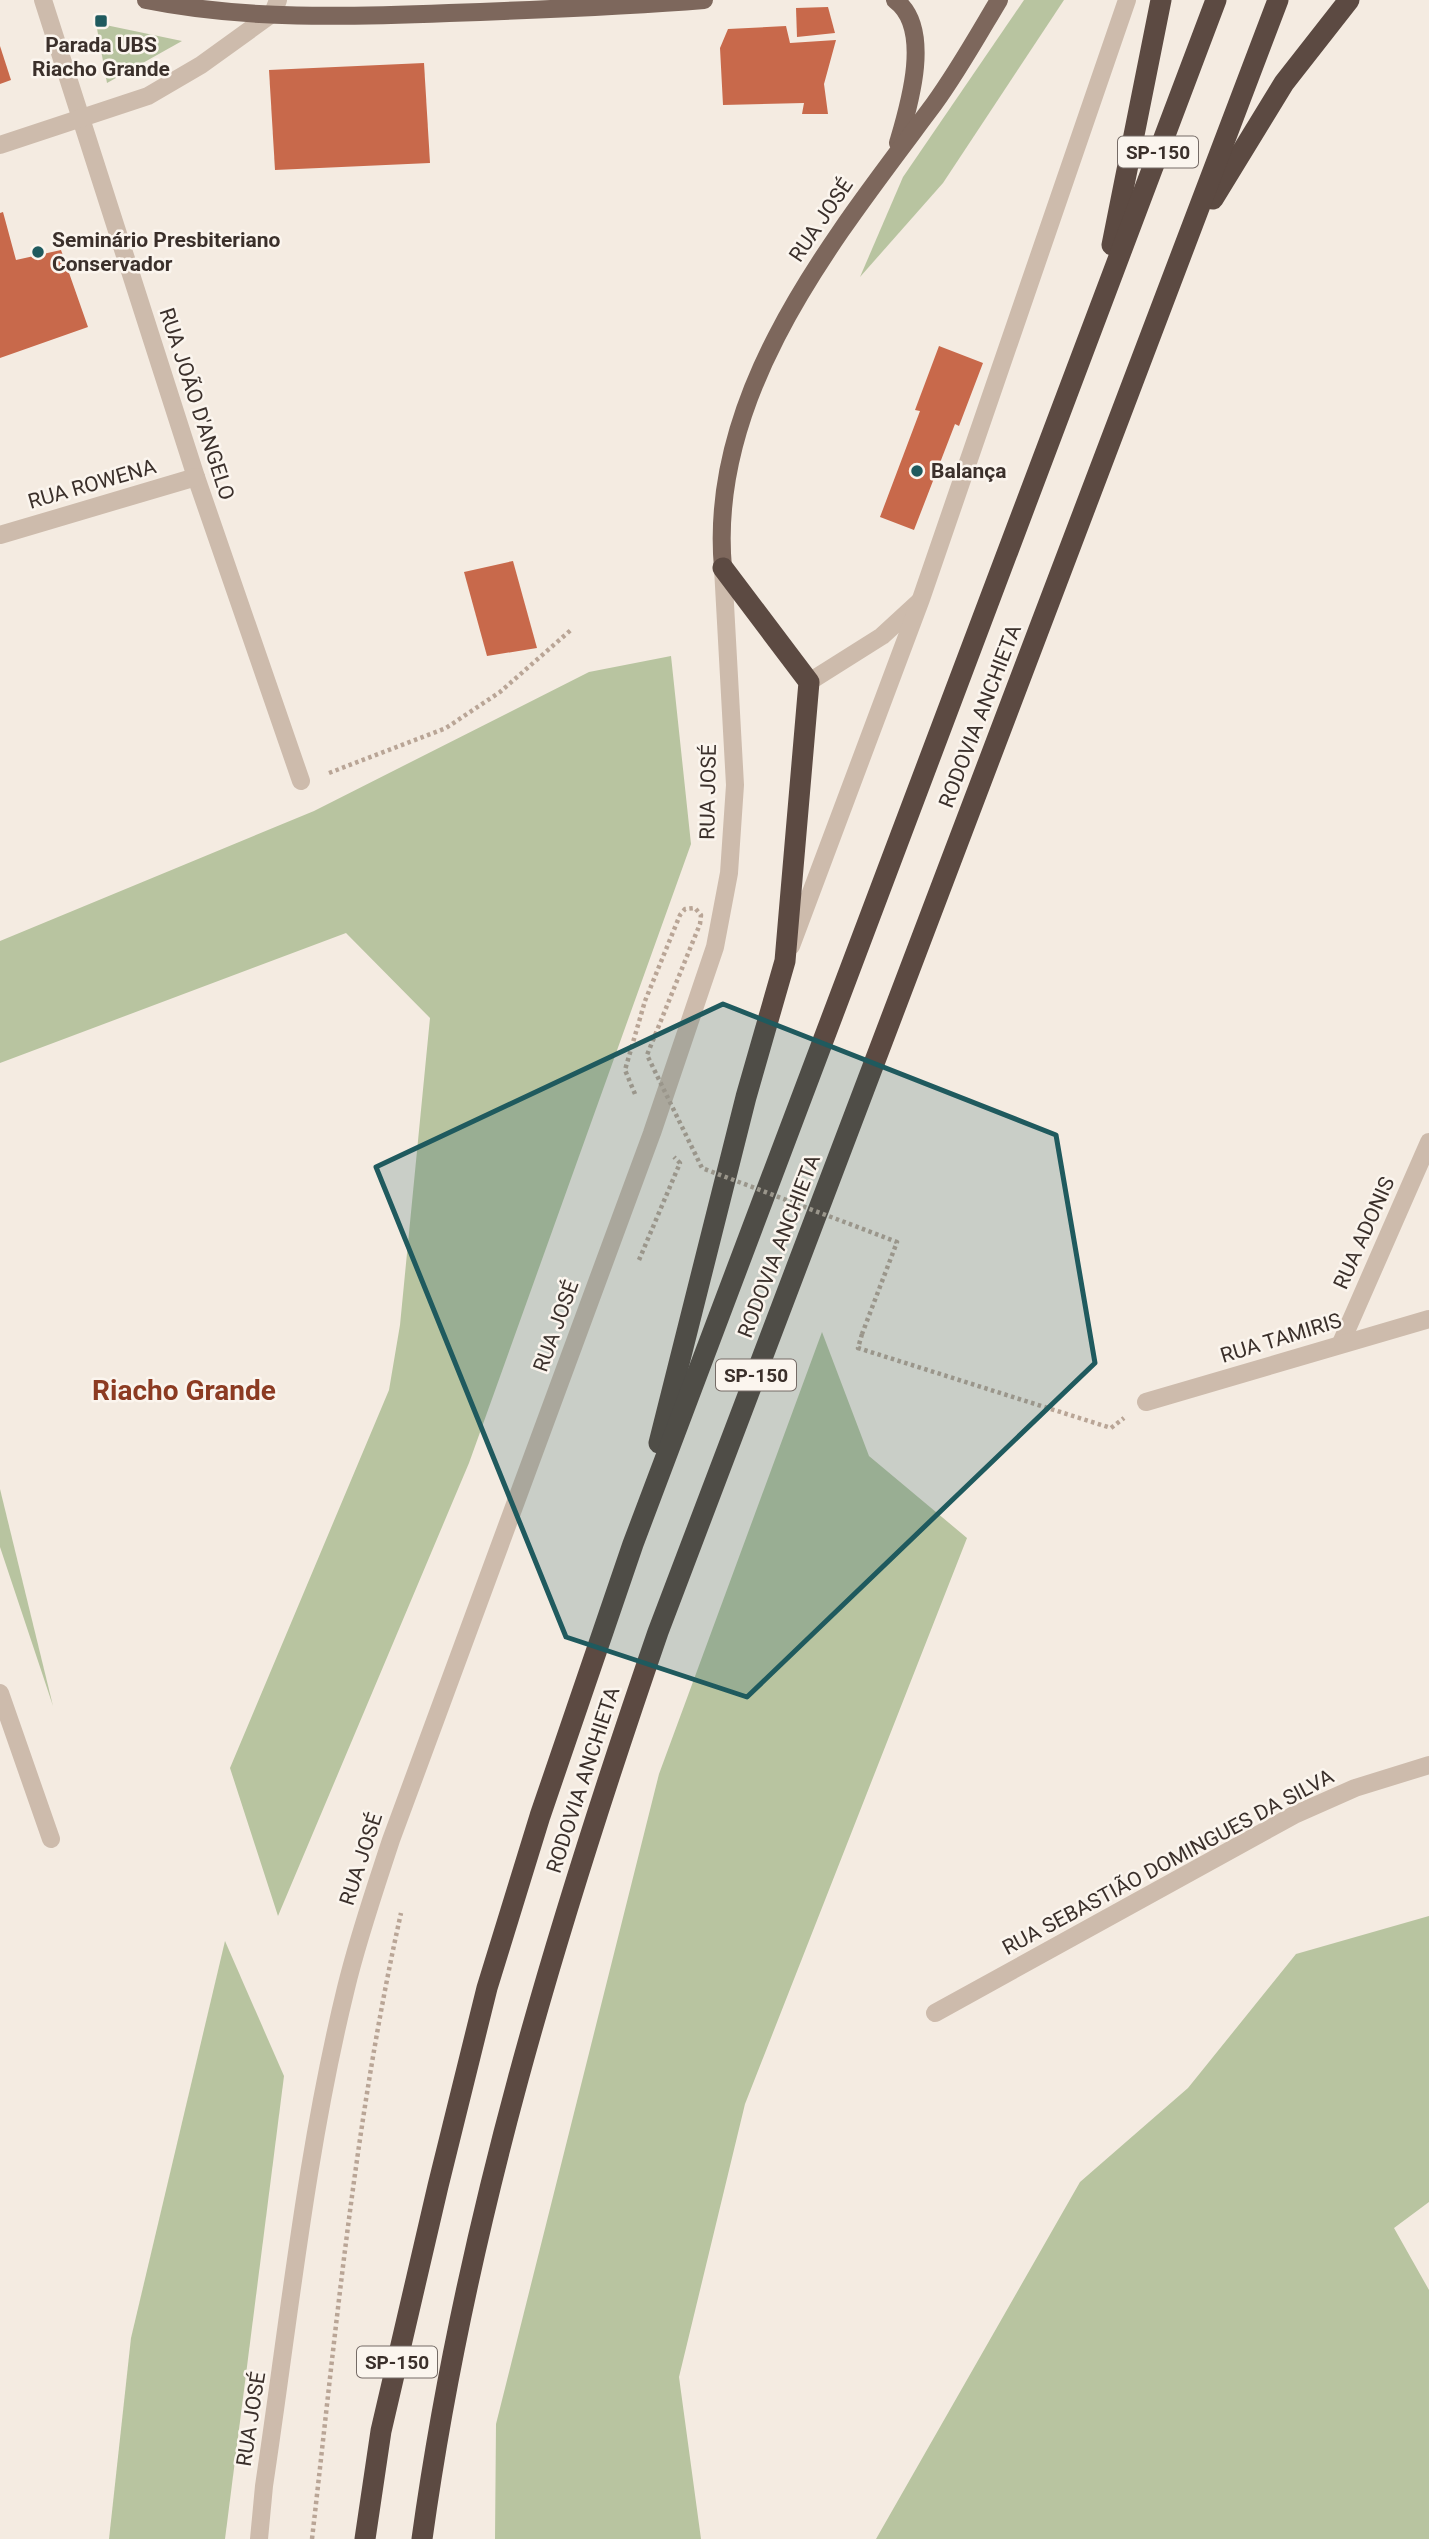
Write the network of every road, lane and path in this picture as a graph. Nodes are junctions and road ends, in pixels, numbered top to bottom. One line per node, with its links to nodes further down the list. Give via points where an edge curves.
1 (43, 0): 12 (street, RUA JOÃO D'ANGELO)
2 (146, 0): 11 (main road, via 228,11)
3 (704, 0): 11 (main road, via 366,16)
4 (895, 0): 14 (main road, RUA JOSÉ, via 912,26 916,51 909,106)
5 (999, 0): 14 (main road, RUA JOSÉ, via 935,103)
6 (1127, 0): 20 (street)
7 (1161, 0): 16 (highway)
8 (1216, 0): 16 (highway, RODOVIA ANCHIETA / SP-150)
9 (1278, 0): 15 (highway, RODOVIA ANCHIETA / SP-150)
10 (1349, 0): 15 (highway, via 1284,83)
11 (275, 7): 12 (street, via 201,65 148,96)
12 (79, 118): 13 (street); 17 (street, RUA JOÃO D'ANGELO)
13 (0, 145)
14 (895, 153): 19 (main road, RUA JOSÉ, via 799,294 767,359 726,470 720,534)
15 (1188, 240): 40 (highway, RODOVIA ANCHIETA / SP-150, via 658,1632 592,1824 497,2152 436,2438)
16 (1101, 304): 31 (highway, RODOVIA ANCHIETA / SP-150)
17 (196, 477): 18 (street, RUA ROWENA); 23 (street, RUA JOÃO D'ANGELO)
18 (0, 535)
19 (723, 568): 22 (highway); 25 (street, RUA JOSÉ, via 735,785 729,873 715,947)
20 (921, 599): 22 (street, via 882,636); 24 (street)
21 (572, 629): 23 (path, via 500,692 446,728)
22 (809, 682): 24 (highway)
23 (302, 781)
24 (785, 961): 31 (highway)
25 (652, 1133): 27 (path, via 680,1163); 30 (path, bridge, via 625,1070 645,1002 680,915 695,908 701,915 700,924 647,1055 702,1168 897,1241 858,1348 1111,1428); 37 (street, RUA JOSÉ, via 362,1928 315,2145)
26 (1429, 1142): 29 (street, RUA ADONIS)
27 (639, 1262)
28 (1429, 1319): 29 (street, RUA TAMIRIS)
29 (1341, 1343): 30 (street, RUA TAMIRIS)
30 (1146, 1402)
31 (633, 1544): 39 (highway, RODOVIA ANCHIETA / SP-150, via 487,1988 381,2431)
32 (0, 1693): 34 (street)
33 (1429, 1765): 36 (street, RUA SEBASTIÃO DOMINGUES DA SILVA, via 1355,1788 1294,1815)
34 (51, 1839)
35 (402, 1909): 38 (path, via 376,2023 335,2323)
36 (935, 2013)
37 (259, 2539)
38 (312, 2539)
39 (365, 2539)
40 (422, 2539)

